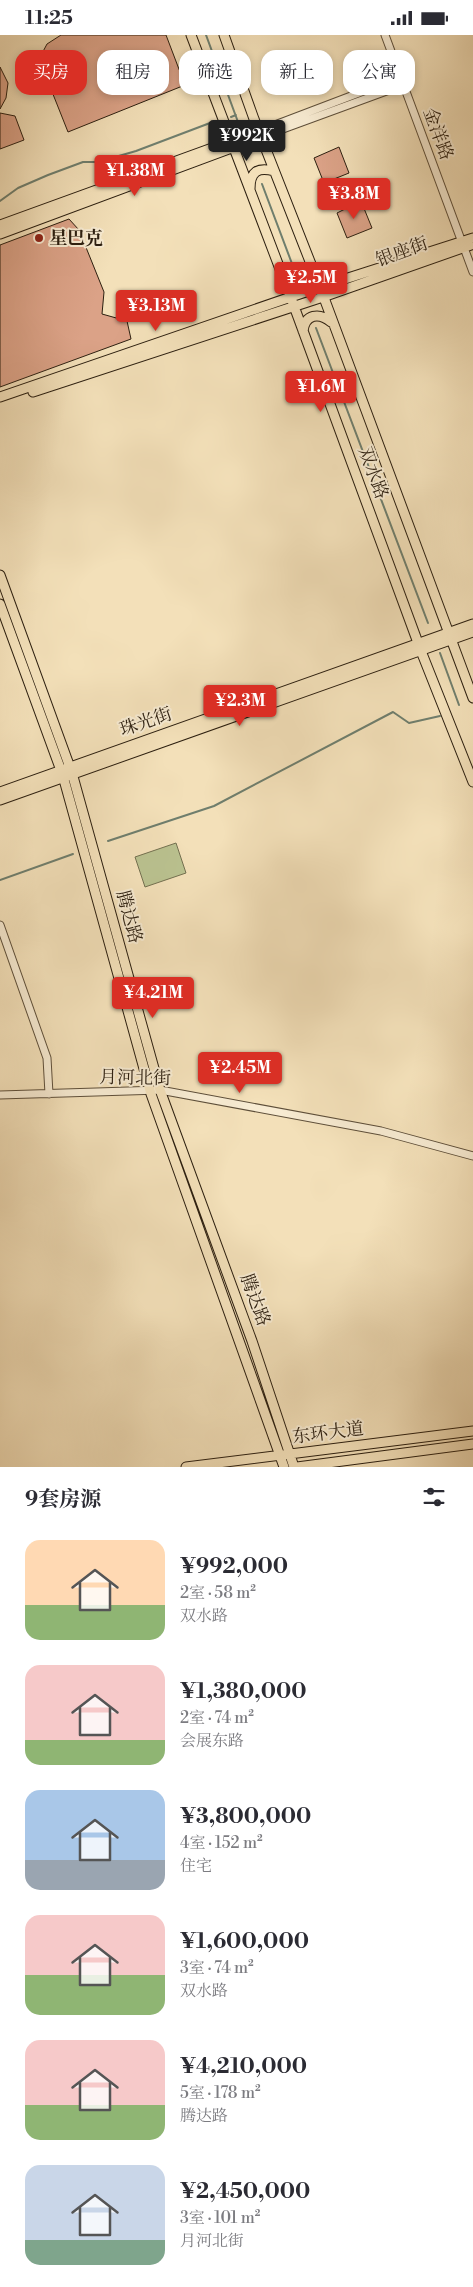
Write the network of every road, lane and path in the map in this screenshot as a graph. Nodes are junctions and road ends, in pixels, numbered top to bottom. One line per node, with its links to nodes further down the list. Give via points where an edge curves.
1 (191, 35): 8 (main road, 双水路)
2 (224, 35): 7 (main road, 双水路)
3 (385, 35): 4 (street, 金洋路)
4 (391, 50)
5 (364, 95): 9 (street)
6 (407, 95): 17 (street, 金洋路)
7 (254, 119): 8 (main road, via 248,132 232,133); 9 (main road, 双水路)
8 (225, 126): 10 (main road, 双水路)
9 (260, 134): 10 (main road); 11 (main road, 双水路)
10 (232, 144): 12 (main road, 双水路); 13 (main road); 14 (main road)
11 (274, 171): 12 (main road, via 260,168 254,172); 18 (main road, 双水路)
12 (250, 192): 20 (main road, 双水路)
13 (0, 225)
14 (0, 234)
15 (473, 238): 17 (main road, 银座街)
16 (473, 244): 17 (main road, 银座街)
17 (463, 245): 19 (street, 金洋路); 21 (main road, 银座街); 22 (main road, 银座街)
18 (312, 267): 20 (main road, via 305,277 293,281); 21 (main road, 双水路)
19 (473, 272)
20 (284, 279): 23 (main road, 双水路)
21 (320, 287): 22 (main road, 双水路); 23 (main road, 银座街)
22 (323, 297): 23 (main road, 银座街); 24 (main road, 双水路)
23 (292, 302): 25 (main road, 双水路); 26 (main road); 27 (main road, 银座街)
24 (333, 324): 25 (main road, via 323,315 317,315 309,318); 32 (main road, 双水路)
25 (303, 331): 33 (main road, 双水路)
26 (0, 397)
27 (0, 403)
28 (0, 575): 35 (main road, 腾达路)
29 (0, 604): 36 (main road, 腾达路)
30 (473, 624): 32 (main road, 珠光街)
31 (473, 632): 32 (main road, 珠光街)
32 (451, 636): 33 (main road, 珠光街); 34 (main road, 双水路)
33 (420, 647): 35 (main road, 珠光街); 37 (main road, 双水路)
34 (473, 698)
35 (71, 769): 36 (main road, 珠光街); 41 (main road, 腾达路)
36 (62, 773): 38 (main road, 珠光街); 39 (main road, 珠光街); 42 (main road, 腾达路)
37 (473, 782)
38 (0, 791)
39 (0, 800)
40 (0, 925): 43 (street, via 47,1059)
41 (160, 1090): 42 (street, 月河北街); 45 (street, 月河北街, via 381,1131); 48 (main road, 腾达路)
42 (150, 1091): 43 (street, 月河北街); 49 (main road, 腾达路)
43 (49, 1093): 44 (street, 月河北街)
44 (0, 1095)
45 (473, 1156)
46 (473, 1431): 48 (main road, 东环大道)
47 (473, 1444): 52 (main road, 东环大道)
48 (290, 1454): 49 (main road, 东环大道); 52 (main road, 腾达路)
49 (279, 1455): 50 (main road, 东环大道); 51 (main road, 腾达路)
50 (186, 1467)
51 (284, 1467)
52 (295, 1467)

